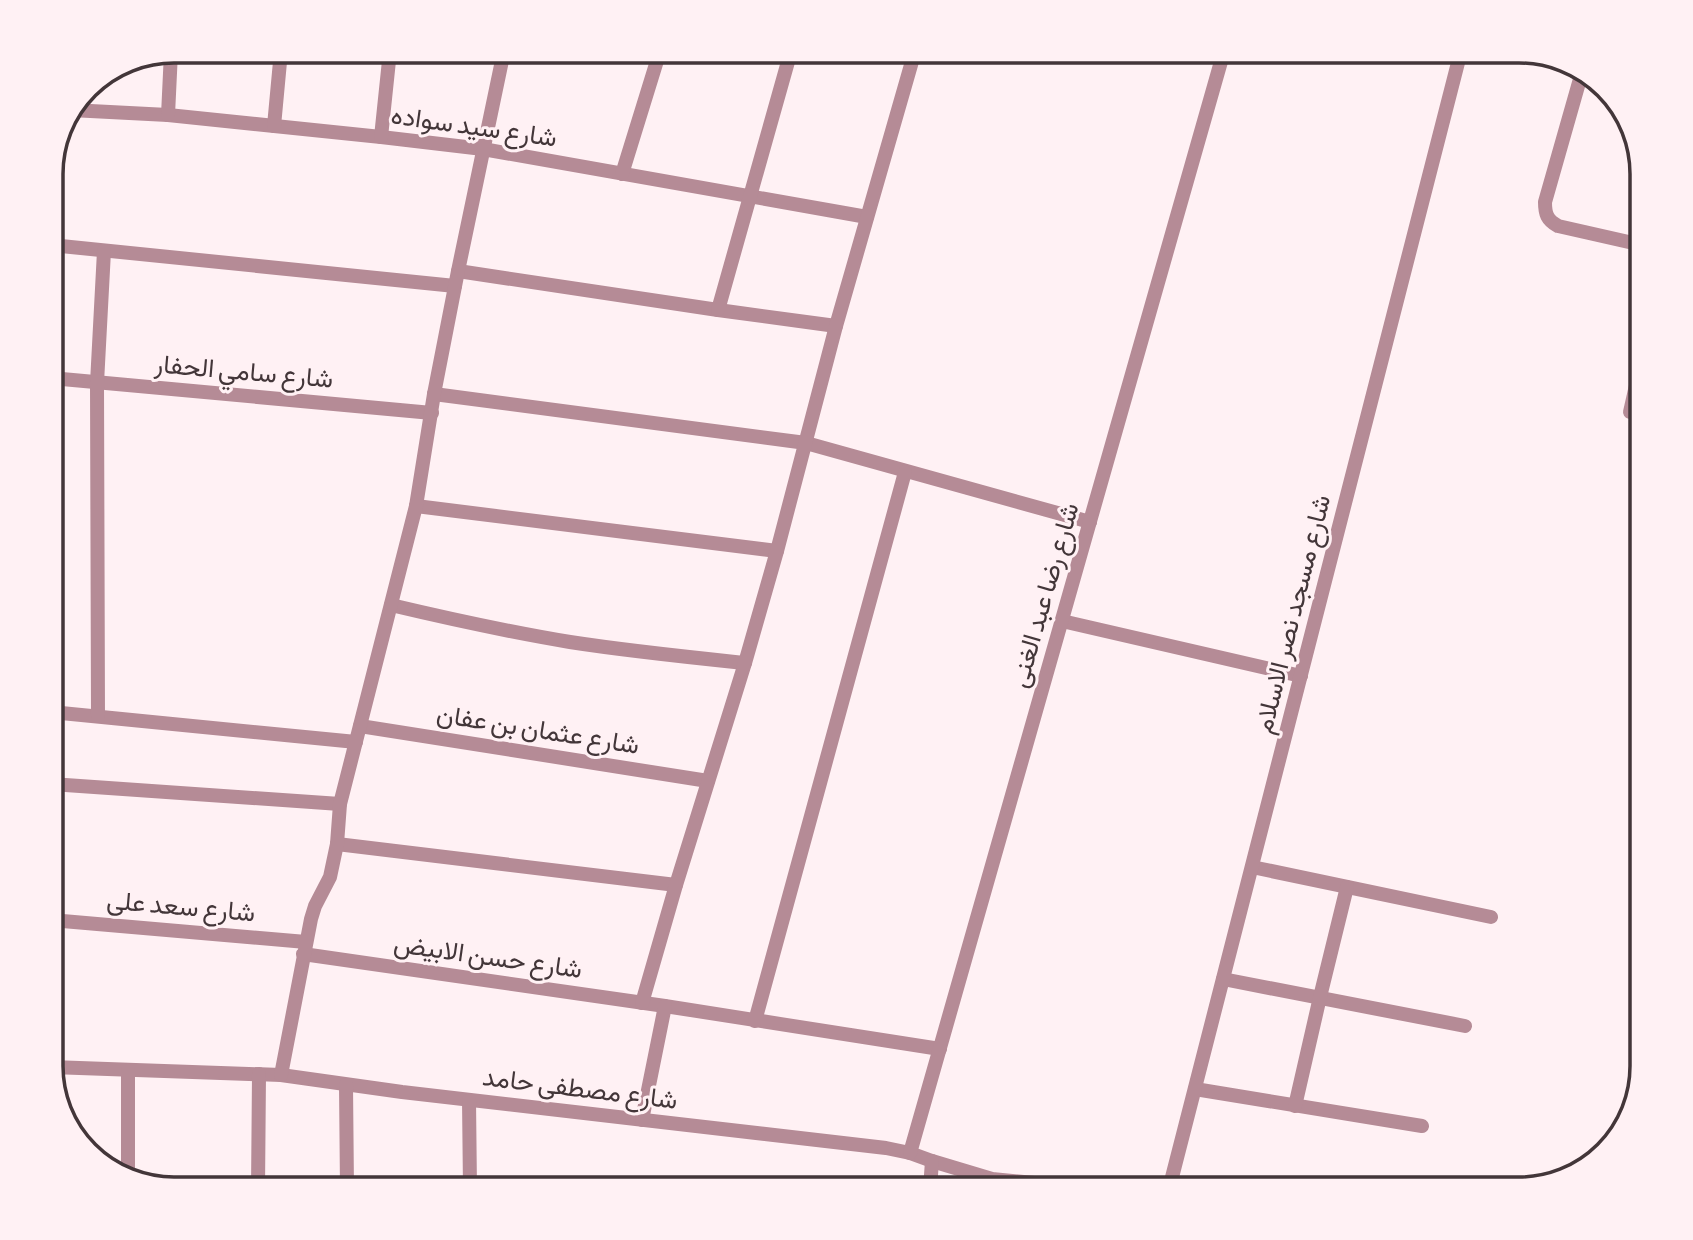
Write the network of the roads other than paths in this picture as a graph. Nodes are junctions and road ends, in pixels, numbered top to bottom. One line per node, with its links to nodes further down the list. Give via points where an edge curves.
1 (170, 63): 12 (street)
2 (280, 63): 13 (street)
3 (389, 63): 14 (street)
4 (501, 63): 15 (street)
5 (656, 63): 16 (street)
6 (788, 63): 17 (street)
7 (912, 63): 18 (street)
8 (1221, 63): 33 (street, شارع رضا عبد الغنى)
9 (1455, 63): 38 (street, شارع مسجد نصر الاسلام)
10 (1579, 82): 19 (street, via 1545,212 1558,226)
11 (84, 111): 12 (street, شارع سيد سواده)
12 (168, 115): 13 (street, شارع سيد سواده)
13 (274, 125): 14 (street, شارع سيد سواده)
14 (381, 136): 15 (street, شارع سيد سواده)
15 (483, 149): 16 (street, شارع سيد سواده); 22 (street)
16 (622, 174): 17 (street, شارع سيد سواده)
17 (750, 196): 18 (street, شارع سيد سواده); 24 (street)
18 (867, 217): 25 (street)
19 (1630, 242)
20 (63, 246): 21 (street)
21 (104, 251): 23 (street); 27 (street)
22 (458, 271): 23 (street); 24 (street)
23 (455, 286): 28 (street)
24 (718, 310): 25 (street)
25 (836, 326): 30 (street)
26 (63, 379): 27 (street, شارع سامي الحفار)
27 (97, 383): 29 (street, شارع سامي الحفار); 40 (street)
28 (434, 394): 29 (street); 30 (street)
29 (432, 413): 32 (street)
30 (806, 443): 31 (street); 34 (street)
31 (905, 472): 33 (street); 57 (street)
32 (416, 506): 34 (street); 35 (street)
33 (1090, 522): 36 (street, شارع رضا عبد الغنى)
34 (777, 551): 37 (street)
35 (391, 605): 37 (street, via 571,642); 41 (street)
36 (1062, 621): 38 (street); 59 (street, شارع رضا عبد الغنى)
37 (745, 663): 43 (street)
38 (1301, 676): 47 (street, شارع مسجد نصر الاسلام)
39 (63, 713): 40 (street)
40 (98, 716): 42 (street)
41 (360, 726): 42 (street); 43 (street, شارع عثمان بن عفان)
42 (356, 742): 45 (street)
43 (708, 781): 48 (street)
44 (63, 785): 45 (street)
45 (340, 804): 46 (street)
46 (337, 844): 48 (street); 52 (street)
47 (1252, 867): 49 (street); 53 (street, شارع مسجد نصر الاسلام)
48 (676, 885): 55 (street)
49 (1347, 887): 50 (street); 54 (street)
50 (1491, 917)
51 (63, 921): 52 (street, شارع سعد على)
52 (305, 948): 55 (street, شارع حسن الابيض); 63 (street)
53 (1223, 979): 54 (street); 65 (street, شارع مسجد نصر الاسلام)
54 (1320, 997): 58 (street); 67 (street)
55 (642, 1003): 56 (street, شارع حسن الابيض)
56 (665, 1006): 57 (street, شارع حسن الابيض); 68 (street)
57 (755, 1021): 59 (street, شارع حسن الابيض)
58 (1465, 1026)
59 (940, 1049): 70 (street, شارع رضا عبد الغنى)
60 (63, 1067): 61 (street, شارع مصطفى حامد)
61 (128, 1070): 62 (street, شارع مصطفى حامد); 72 (street)
62 (259, 1074): 63 (street, شارع مصطفى حامد); 73 (street)
63 (281, 1075): 64 (street, شارع مصطفى حامد)
64 (346, 1085): 66 (street, شارع مصطفى حامد); 74 (street)
65 (1195, 1089): 67 (street); 78 (street, شارع مسجد نصر الاسلام)
66 (469, 1100): 68 (street, شارع مصطفى حامد); 75 (street)
67 (1295, 1106): 69 (street)
68 (642, 1120): 70 (street, شارع مصطفى حامد)
69 (1422, 1126)
70 (911, 1153): 71 (street, شارع مصطفى حامد)
71 (932, 1161): 76 (street); 77 (street, شارع مصطفى حامد)
72 (128, 1167)
73 (258, 1177)
74 (347, 1177)
75 (470, 1177)
76 (931, 1177)
77 (983, 1177)
78 (1173, 1177)

